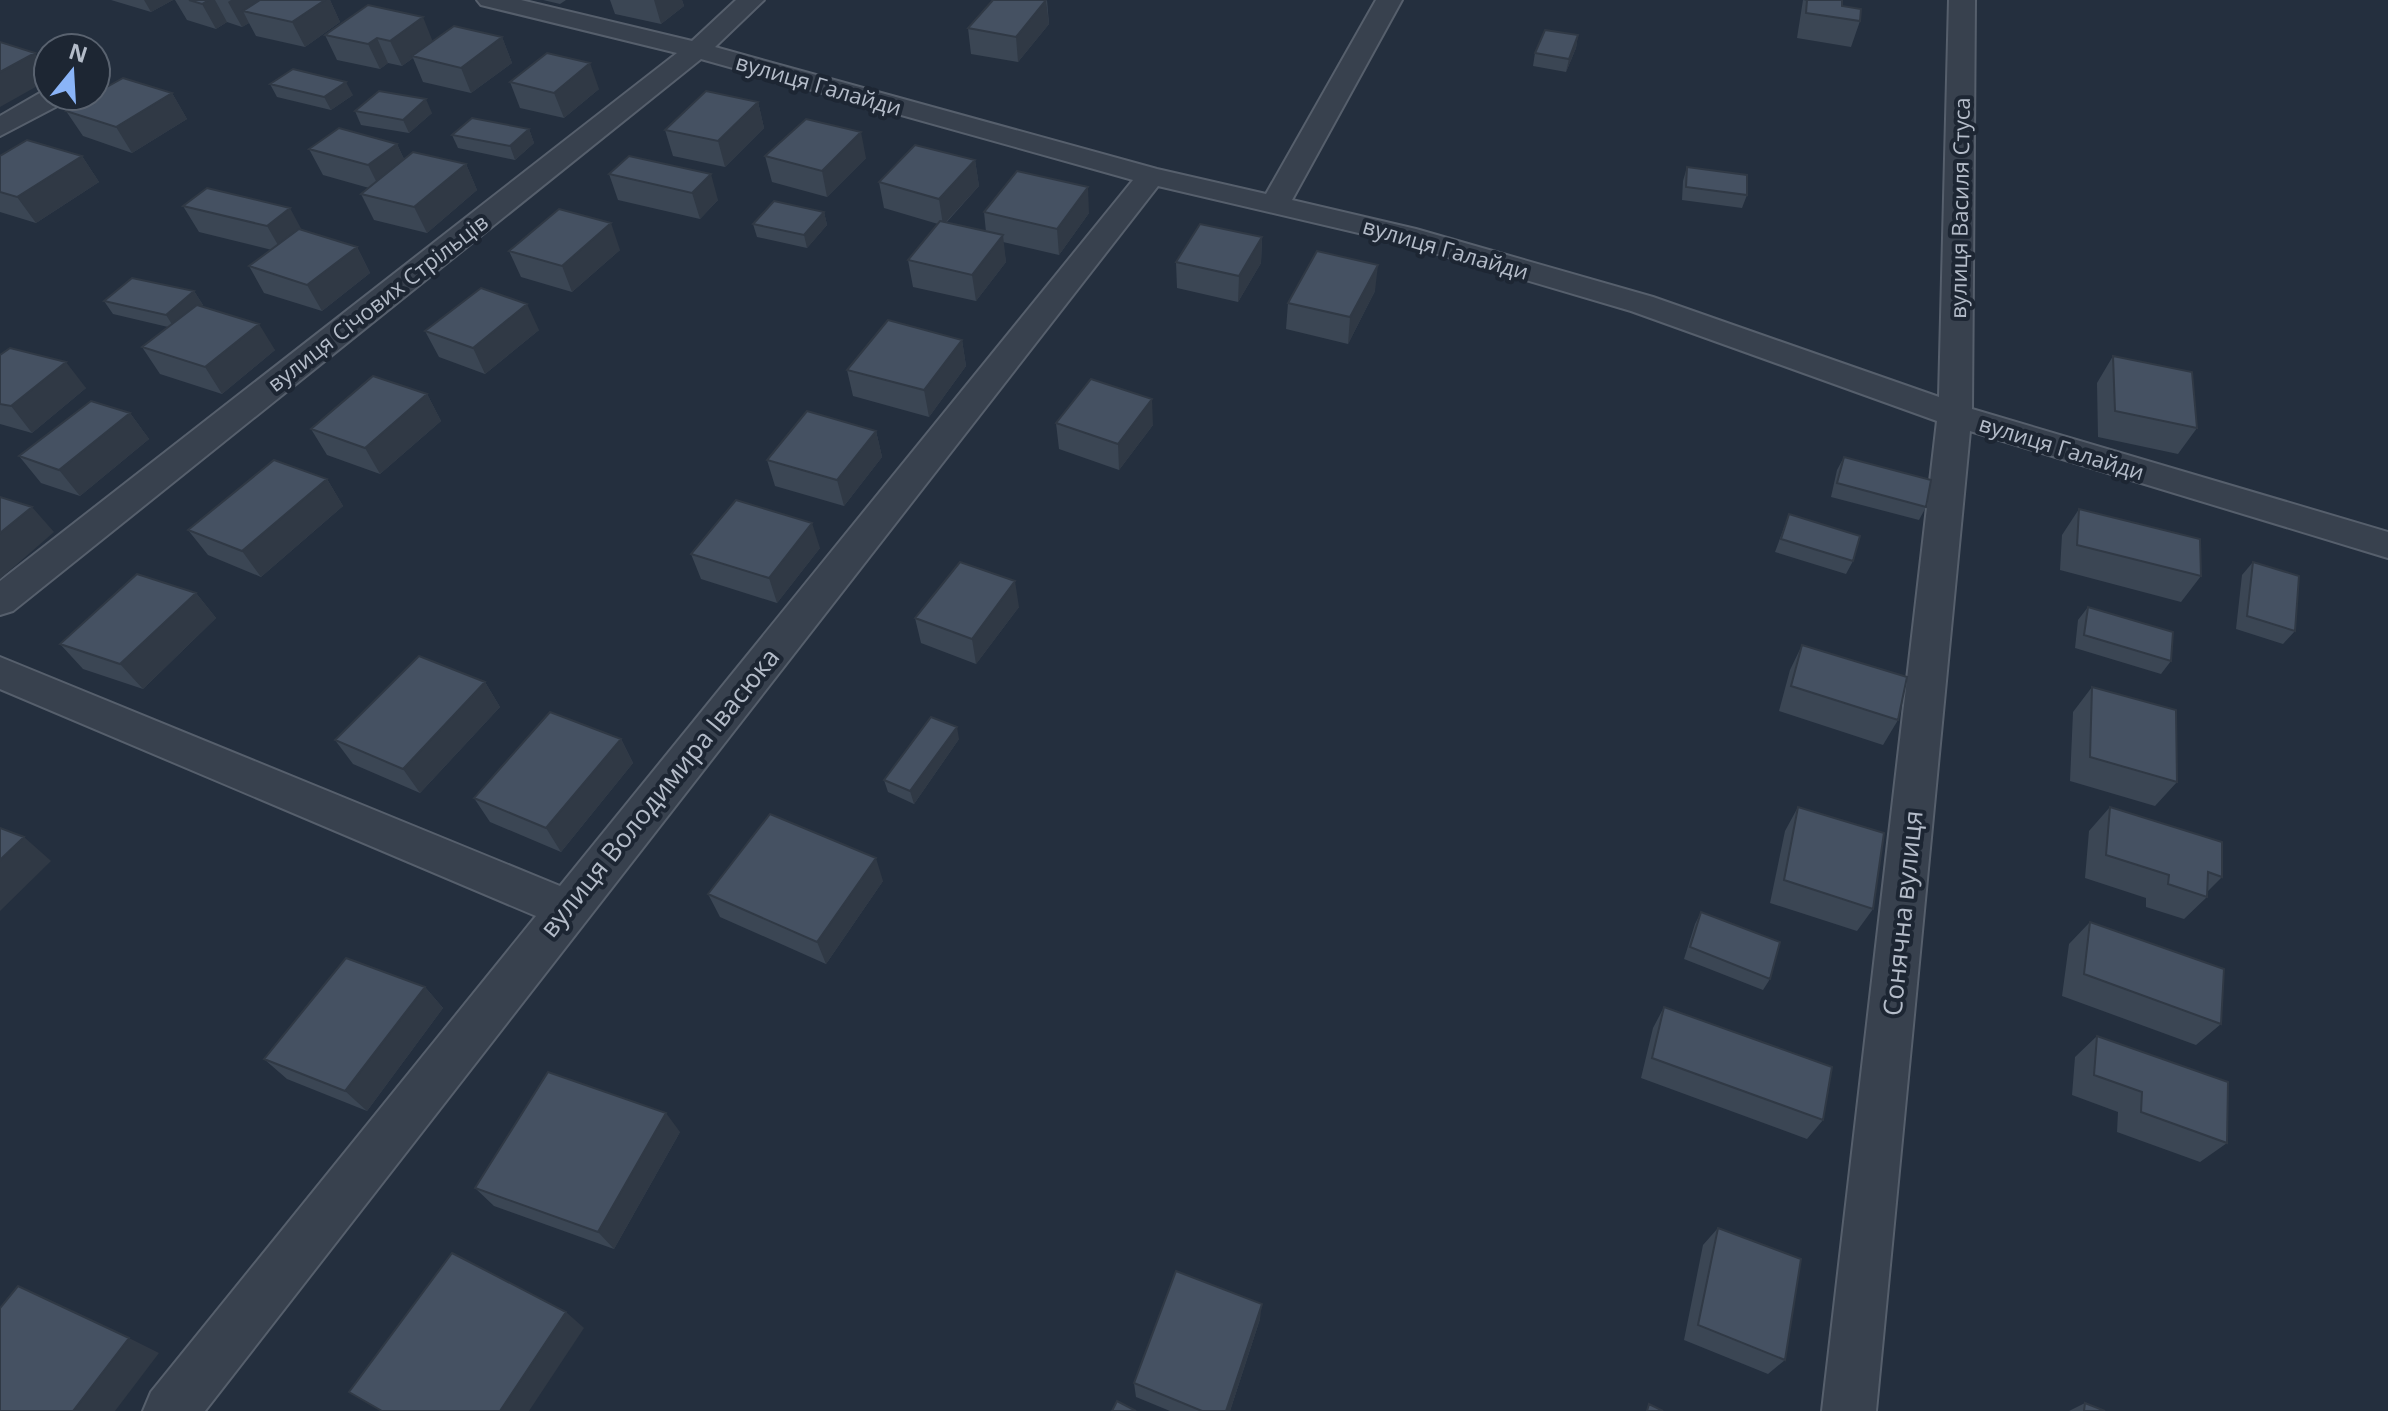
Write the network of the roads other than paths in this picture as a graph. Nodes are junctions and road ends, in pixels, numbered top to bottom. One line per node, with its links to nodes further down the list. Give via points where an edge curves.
1 (490, 0): 5 (street, вулиця Галайди)
2 (751, 0): 5 (street, вулиця Січових Стрільців)
3 (1389, 0): 9 (street)
4 (1962, 0): 10 (street, вулиця Василя Стуса)
5 (697, 50): 8 (street, вулиця Галайди); 12 (street, вулиця Січових Стрільців)
6 (32, 109): 7 (street)
7 (0, 128)
8 (1151, 176): 9 (street, вулиця Галайди); 14 (street, вулиця Володимира Івасюка)
9 (1276, 203): 10 (street, вулиця Галайди, via 1642,304)
10 (1955, 415): 11 (street, вулиця Галайди); 16 (street, Сонячна вулиця)
11 (2388, 545)
12 (0, 601)
13 (0, 672): 14 (street)
14 (566, 909): 15 (street, вулиця Володимира Івасюка)
15 (170, 1411)
16 (1849, 1411)

